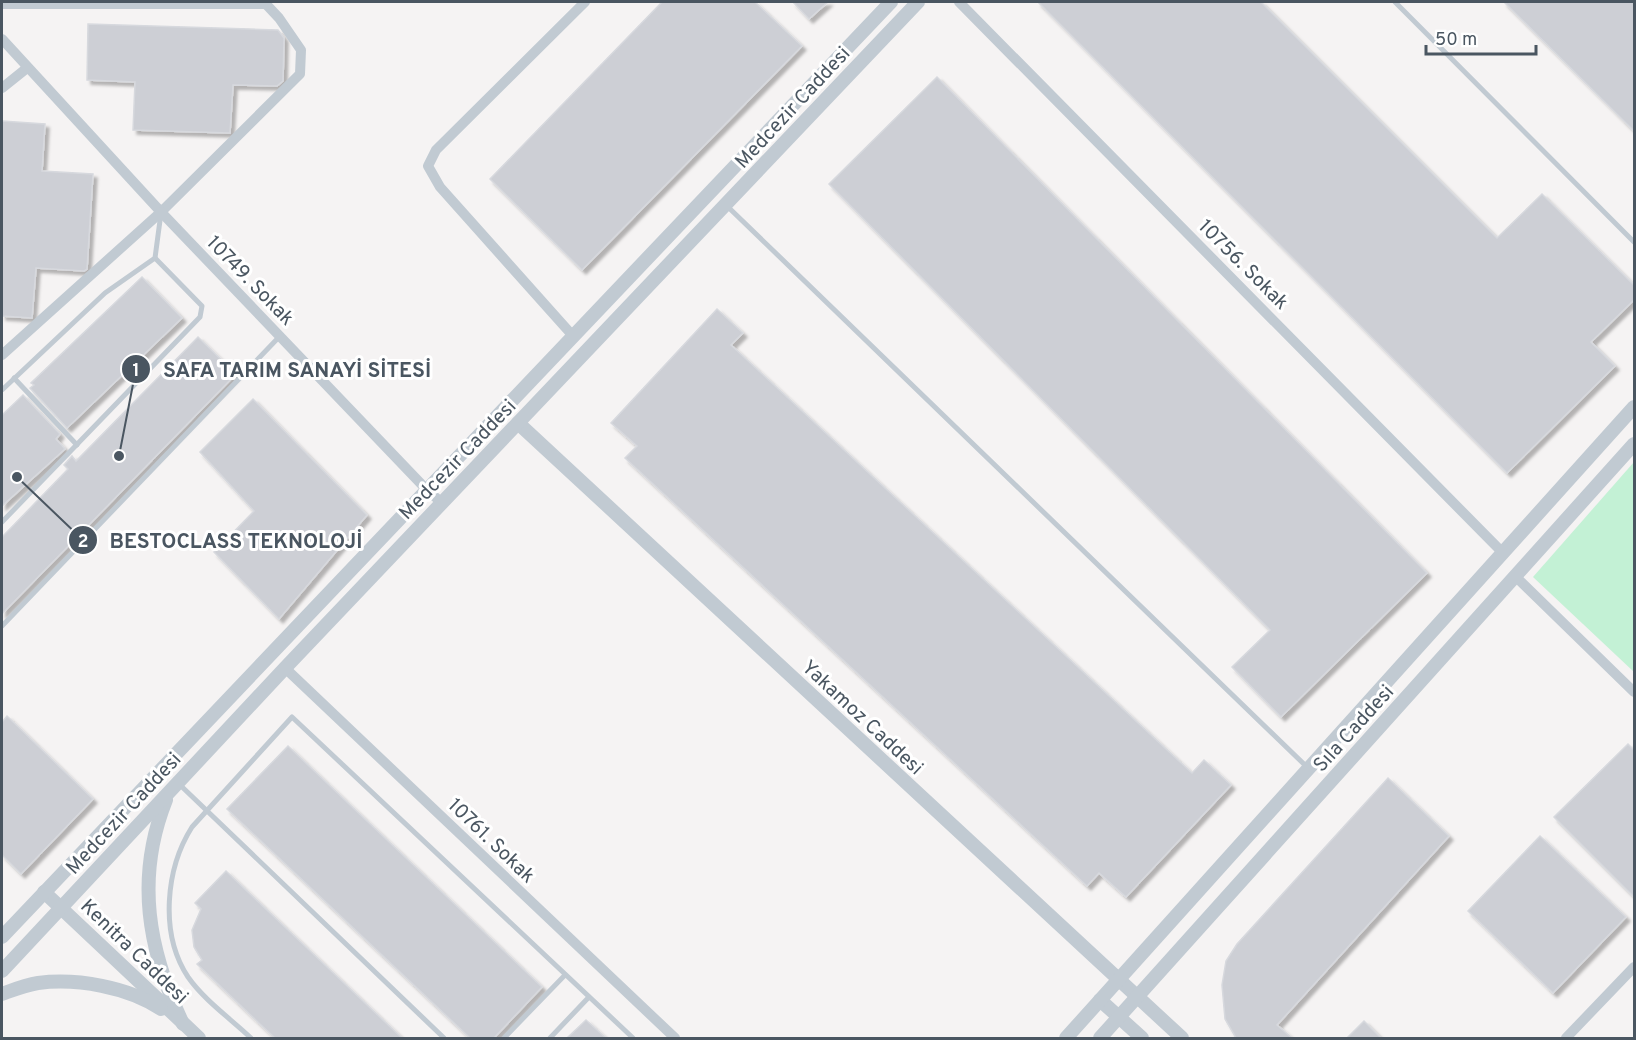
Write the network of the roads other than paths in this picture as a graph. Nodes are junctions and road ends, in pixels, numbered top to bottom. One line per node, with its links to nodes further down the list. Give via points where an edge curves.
1 (585, 2): 16 (street, via 436,150 428,166 440,187)
2 (891, 2): 16 (street, Medcezir Caddesi)
3 (918, 2): 11 (street, Medcezir Caddesi)
4 (959, 2): 27 (street, 10756. Sokak)
5 (1395, 2): 13 (lane)
6 (265, 3): 7 (street); 12 (street, via 301,50 300,74)
7 (2, 4)
8 (2, 39): 9 (street, 10749. Sokak)
9 (27, 68): 10 (street); 12 (street, 10749. Sokak)
10 (2, 88)
11 (725, 204): 21 (street, Medcezir Caddesi); 32 (lane)
12 (161, 212): 14 (lane); 15 (street, 10749. Sokak); 17 (street)
13 (1635, 242)
14 (155, 258): 18 (lane, via 105,292); 23 (lane, via 202,306 200,317)
15 (280, 336): 24 (street, 10749. Sokak); 29 (lane)
16 (573, 336): 24 (street, Medcezir Caddesi)
17 (2, 355)
18 (14, 378): 19 (lane); 23 (lane)
19 (2, 390)
20 (1635, 407): 27 (street)
21 (518, 423): 25 (street, Medcezir Caddesi); 41 (street, Yakamoz Caddesi)
22 (1635, 444): 28 (street, Sıla Caddesi)
23 (77, 445): 26 (lane)
24 (426, 489): 25 (street, 10749. Sokak); 35 (street, Medcezir Caddesi)
25 (442, 503): 30 (street, Medcezir Caddesi)
26 (2, 522)
27 (1503, 553): 32 (street)
28 (1516, 577): 31 (street); 43 (street, Sıla Caddesi)
29 (2, 626)
30 (285, 668): 33 (street, Medcezir Caddesi); 54 (street, 10761. Sokak)
31 (1635, 692)
32 (1308, 768): 41 (street)
33 (173, 788): 34 (lane); 36 (street, Medcezir Caddesi); 47 (street, via 152,847 148,913 163,979)
34 (206, 810): 40 (lane, via 292,717); 49 (lane, via 182,842 170,880 175,944 188,976); 50 (lane)
35 (44, 892): 36 (street, Kenitra Caddesi); 37 (street, Medcezir Caddesi)
36 (61, 908): 39 (street, Medcezir Caddesi); 47 (street, Kenitra Caddesi)
37 (2, 937)
38 (1635, 967): 59 (street)
39 (2, 971)
40 (565, 975): 44 (lane); 51 (lane)
41 (1118, 979): 43 (street, Yakamoz Caddesi); 45 (street)
42 (2, 994): 47 (street, via 38,983 91,985 130,994)
43 (1137, 997): 46 (street, Sıla Caddesi); 58 (street, Yakamoz Caddesi)
44 (589, 998): 52 (lane); 53 (lane)
45 (1100, 999): 46 (street); 55 (street)
46 (1119, 1018): 56 (street, Sıla Caddesi); 57 (street)
47 (183, 1024): 48 (street, Kenitra Caddesi)
48 (199, 1038)
49 (251, 1038)
50 (444, 1038)
51 (504, 1038)
52 (550, 1038)
53 (633, 1038)
54 (675, 1038)
55 (1066, 1038)
56 (1100, 1038)
57 (1142, 1038)
58 (1182, 1038)
59 (1566, 1038)

